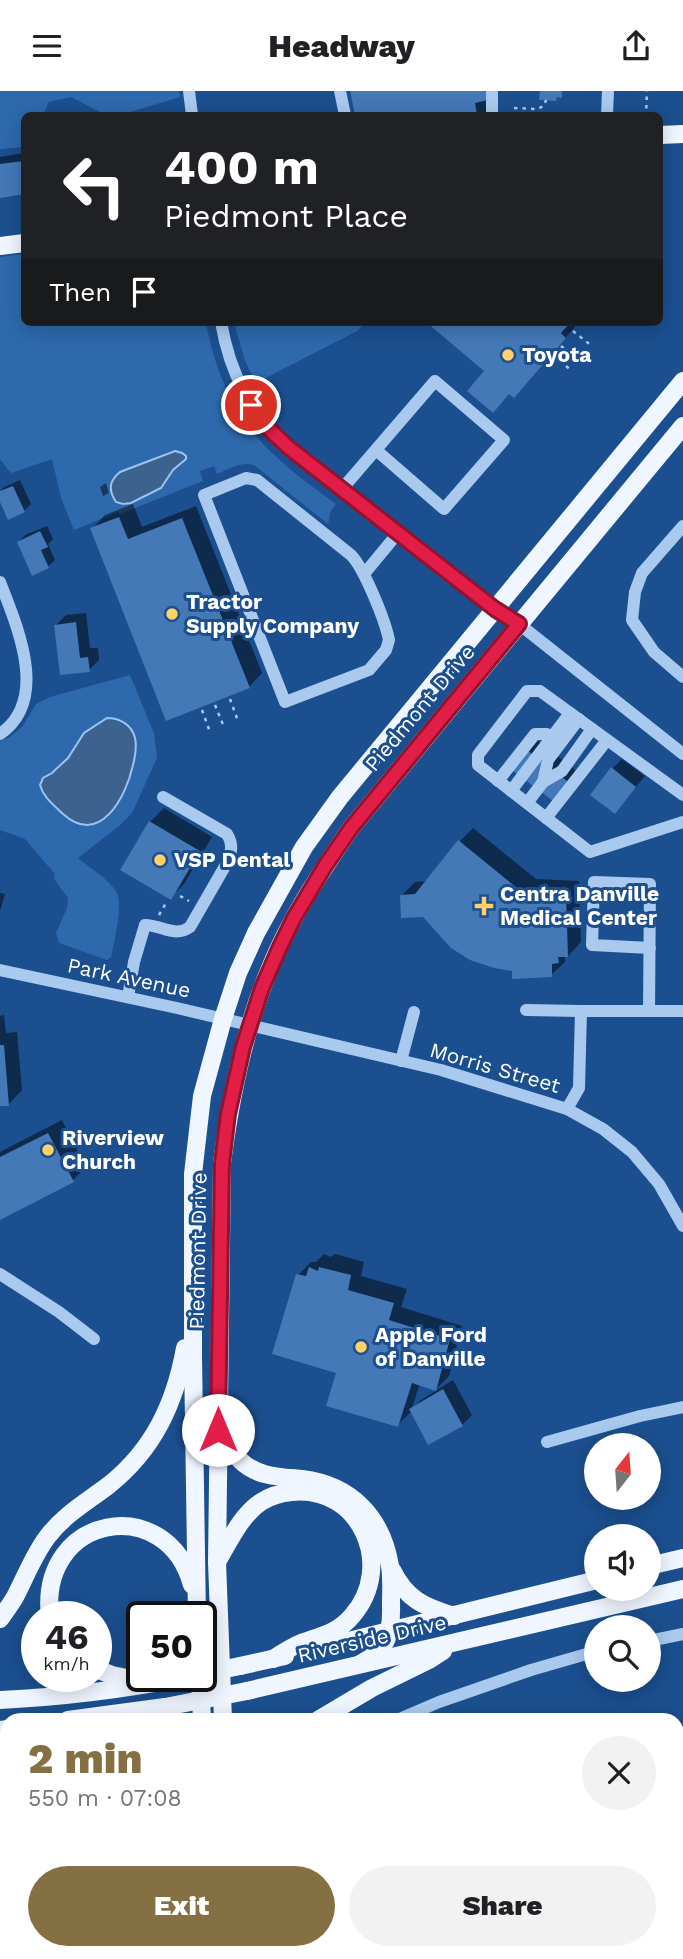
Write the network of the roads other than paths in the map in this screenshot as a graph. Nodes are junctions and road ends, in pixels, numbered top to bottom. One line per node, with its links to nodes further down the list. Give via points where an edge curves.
1 (189, 91): 5 (street)
2 (340, 91): 6 (street)
3 (492, 91): 7 (street)
4 (608, 91): 8 (street)
5 (192, 112)
6 (344, 112)
7 (492, 112)
8 (607, 112)
9 (683, 134): 10 (main road)
10 (663, 135)
11 (21, 243): 12 (main road)
12 (0, 246)
13 (222, 326): 17 (street, via 232,366 251,405 288,447)
14 (683, 381): 22 (main road, Piedmont Drive)
15 (683, 426): 23 (main road, Piedmont Drive)
16 (376, 450): 16 (street, via 444,509 504,440 435,381); 17 (street)
17 (342, 489): 19 (street)
18 (683, 526): 24 (street, via 642,573 632,620 654,652)
19 (398, 533): 20 (street); 22 (street)
20 (365, 574): 20 (street, via 351,555 257,480 246,478 204,495 285,702 369,670 386,650 388,635)
21 (0, 582): 26 (street, via 21,635 26,682 17,717)
22 (495, 609): 23 (street); 44 (main road, Piedmont Drive, via 304,847 256,933)
23 (519, 624): 28 (street); 45 (main road, Piedmont Drive, via 358,819 325,866 279,949)
24 (683, 677)
25 (572, 714): 27 (street); 29 (street, via 548,760); 30 (street); 30 (street, via 547,734 535,734); 30 (street, via 540,691 527,691 478,755 478,765)
26 (0, 734)
27 (600, 734): 29 (street, via 562,771); 31 (street); 34 (street)
28 (683, 754)
29 (543, 782): 33 (street)
30 (505, 786): 33 (street)
31 (683, 795)
32 (163, 797): 38 (street, via 227,834 232,851 190,927 177,932 145,925)
33 (527, 803): 34 (street)
34 (544, 816): 35 (street, via 590,852)
35 (683, 822)
36 (650, 947): 36 (street, via 650,884 594,882 592,946); 41 (street)
37 (0, 969): 38 (street, Park Avenue)
38 (128, 997): 44 (street, Park Avenue)
39 (526, 1010): 40 (street)
40 (581, 1011): 41 (street); 47 (street, via 579,1088)
41 (649, 1011): 42 (street)
42 (683, 1011)
43 (414, 1012): 46 (street)
44 (223, 1019): 45 (street, Park Avenue); 50 (main road, Piedmont Drive, via 202,1096 193,1174)
45 (249, 1025): 46 (street, Morris Street); 51 (main road, Piedmont Drive, via 228,1114 222,1163)
46 (401, 1061): 47 (street, Morris Street)
47 (567, 1109): 48 (street, Morris Street, via 632,1152 659,1184)
48 (683, 1226)
49 (0, 1274): 52 (street)
50 (193, 1318): 63 (main road, Piedmont Drive); 65 (main road, via 173,1399 148,1445 110,1485 48,1535)
51 (219, 1323): 56 (main road, Piedmont Drive); 58 (main road, via 223,1420 235,1453 267,1475 328,1485 357,1501 377,1527)
52 (94, 1339)
53 (683, 1407): 54 (street)
54 (547, 1442)
55 (683, 1558): 57 (main road)
56 (217, 1562): 71 (main road, via 252,1509 282,1493 326,1497 340,1504 364,1530 370,1545 371,1576 365,1598 354,1614 332,1633); 79 (main road, Piedmont Drive)
57 (661, 1563)
58 (390, 1568): 64 (main road, via 405,1592 417,1601); 66 (main road)
59 (584, 1583): 64 (main road, Riverside Drive)
60 (683, 1590): 69 (main road, Riverside Drive)
61 (48, 1601): 62 (main road, via 50,1584 66,1552 90,1533 123,1526 139,1528 166,1543 184,1565)
62 (196, 1601)
63 (197, 1601)
64 (454, 1616): 66 (main road, Riverside Drive)
65 (0, 1619)
66 (389, 1632): 71 (main road, Riverside Drive); 72 (main road, via 380,1650)
67 (683, 1634): 68 (street)
68 (661, 1639)
69 (454, 1643): 72 (main road, Riverside Drive); 80 (main road)
70 (584, 1654): 81 (street)
71 (273, 1659): 73 (main road, Riverside Drive, bridge)
72 (360, 1664): 77 (main road, Riverside Drive, bridge, via 247,1691)
73 (217, 1671)
74 (126, 1688): 76 (main road)
75 (201, 1692): 78 (main road)
76 (0, 1700)
77 (120, 1713)
78 (202, 1713)
79 (223, 1713)
80 (330, 1713)
81 (413, 1713)

